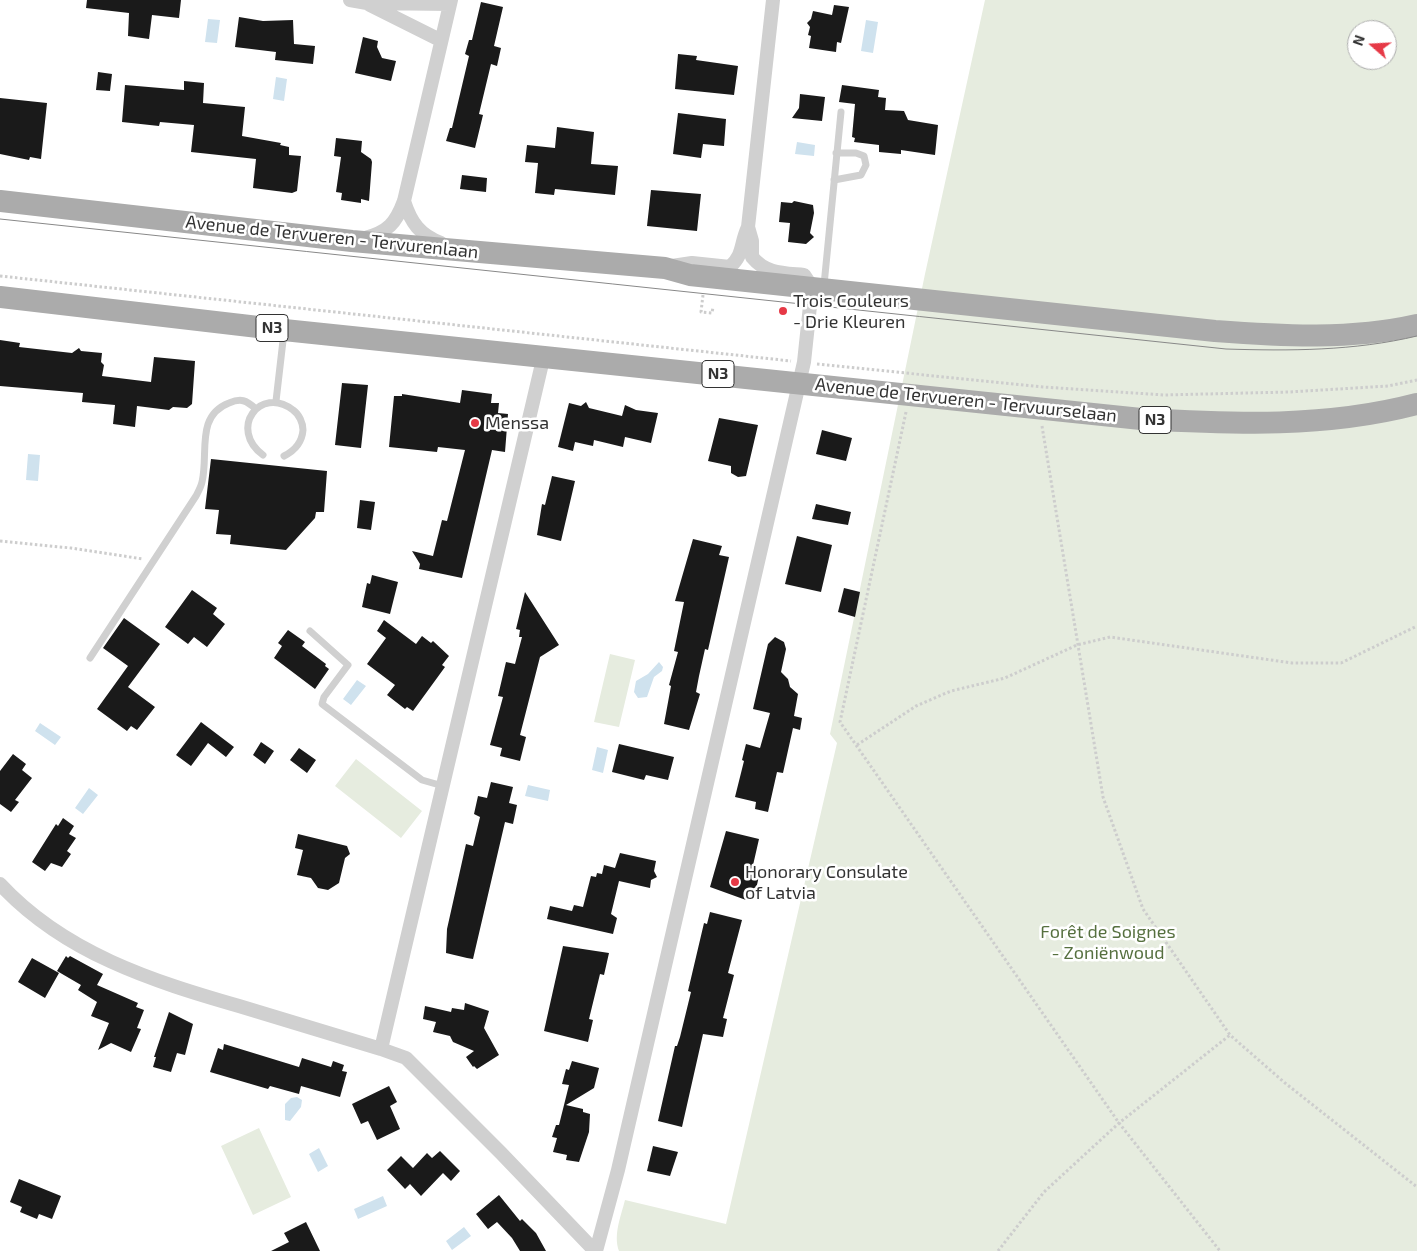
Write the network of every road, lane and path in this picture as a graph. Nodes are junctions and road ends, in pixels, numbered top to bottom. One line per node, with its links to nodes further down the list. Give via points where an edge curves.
1 (350, 0): 4 (street)
2 (774, 0): 11 (street)
3 (450, 2): 4 (street); 5 (street)
4 (367, 3): 5 (street)
5 (440, 40): 10 (street)
6 (841, 112): 7 (lane)
7 (836, 153): 8 (lane); 8 (lane, via 864,156 866,165 861,175)
8 (834, 180): 16 (lane)
9 (0, 201): 12 (main road, Avenue de Tervueren - Tervurenlaan)
10 (404, 201): 12 (street, via 391,227 379,234); 13 (street, via 412,222 420,232)
11 (748, 227): 14 (street, via 742,240 740,258 730,267 692,263); 16 (street, via 752,257 758,265 769,272 804,275)
12 (352, 240): 13 (main road, Avenue de Tervueren - Tervurenlaan)
13 (460, 250): 14 (main road, Avenue de Tervueren - Tervurenlaan)
14 (665, 268): 16 (main road, via 690,275)
15 (0, 276): 23 (path)
16 (818, 288): 20 (main road, via 1277,336 1340,335); 23 (street)
17 (704, 290): 19 (path, via 701,312 712,313)
18 (0, 297): 21 (main road, N3)
19 (713, 307)
20 (1417, 325)
21 (284, 330): 22 (main road, N3); 26 (lane)
22 (544, 355): 23 (main road, Avenue de Tervueren - Tervuurselaan / N3); 39 (street)
23 (802, 372): 24 (path, via 1164,394 1298,391 1388,386); 25 (main road, Avenue de Tervueren - Tervuurselaan / N3); 45 (street, via 618,1170)
24 (1417, 380)
25 (910, 395): 28 (main road, Avenue de Tervueren - Tervuurselaan / N3); 38 (path, via 840,722)
26 (276, 401): 29 (lane); 31 (lane, via 296,412 303,430 300,442)
27 (1417, 404): 28 (main road, Avenue de Tervueren - Tervuurselaan / N3, via 1325,421 1238,425)
28 (1039, 408): 36 (path)
29 (256, 409): 30 (lane, via 249,418 248,440); 33 (lane, via 246,400 239,399 217,409 209,419 202,482)
30 (263, 455)
31 (284, 456)
32 (0, 541): 33 (path, via 70,548)
33 (153, 562): 37 (lane)
34 (1417, 626): 36 (path, via 1341,663 1292,663 1110,638)
35 (310, 631): 39 (lane, via 348,665 322,704 422,780)
36 (1076, 645): 38 (path, via 1005,678 950,691 916,706); 41 (path, via 1102,797 1143,909)
37 (90, 658)
38 (857, 745): 43 (path)
39 (443, 786): 42 (street)
40 (0, 884): 42 (street, via 40,919 105,960 158,982)
41 (1230, 1035): 43 (path); 44 (path, via 1285,1083)
42 (381, 1048): 45 (street, via 406,1058)
43 (1119, 1123): 46 (path, via 1044,1192); 47 (path)
44 (1417, 1187)
45 (595, 1251)
46 (998, 1251)
47 (1220, 1251)

